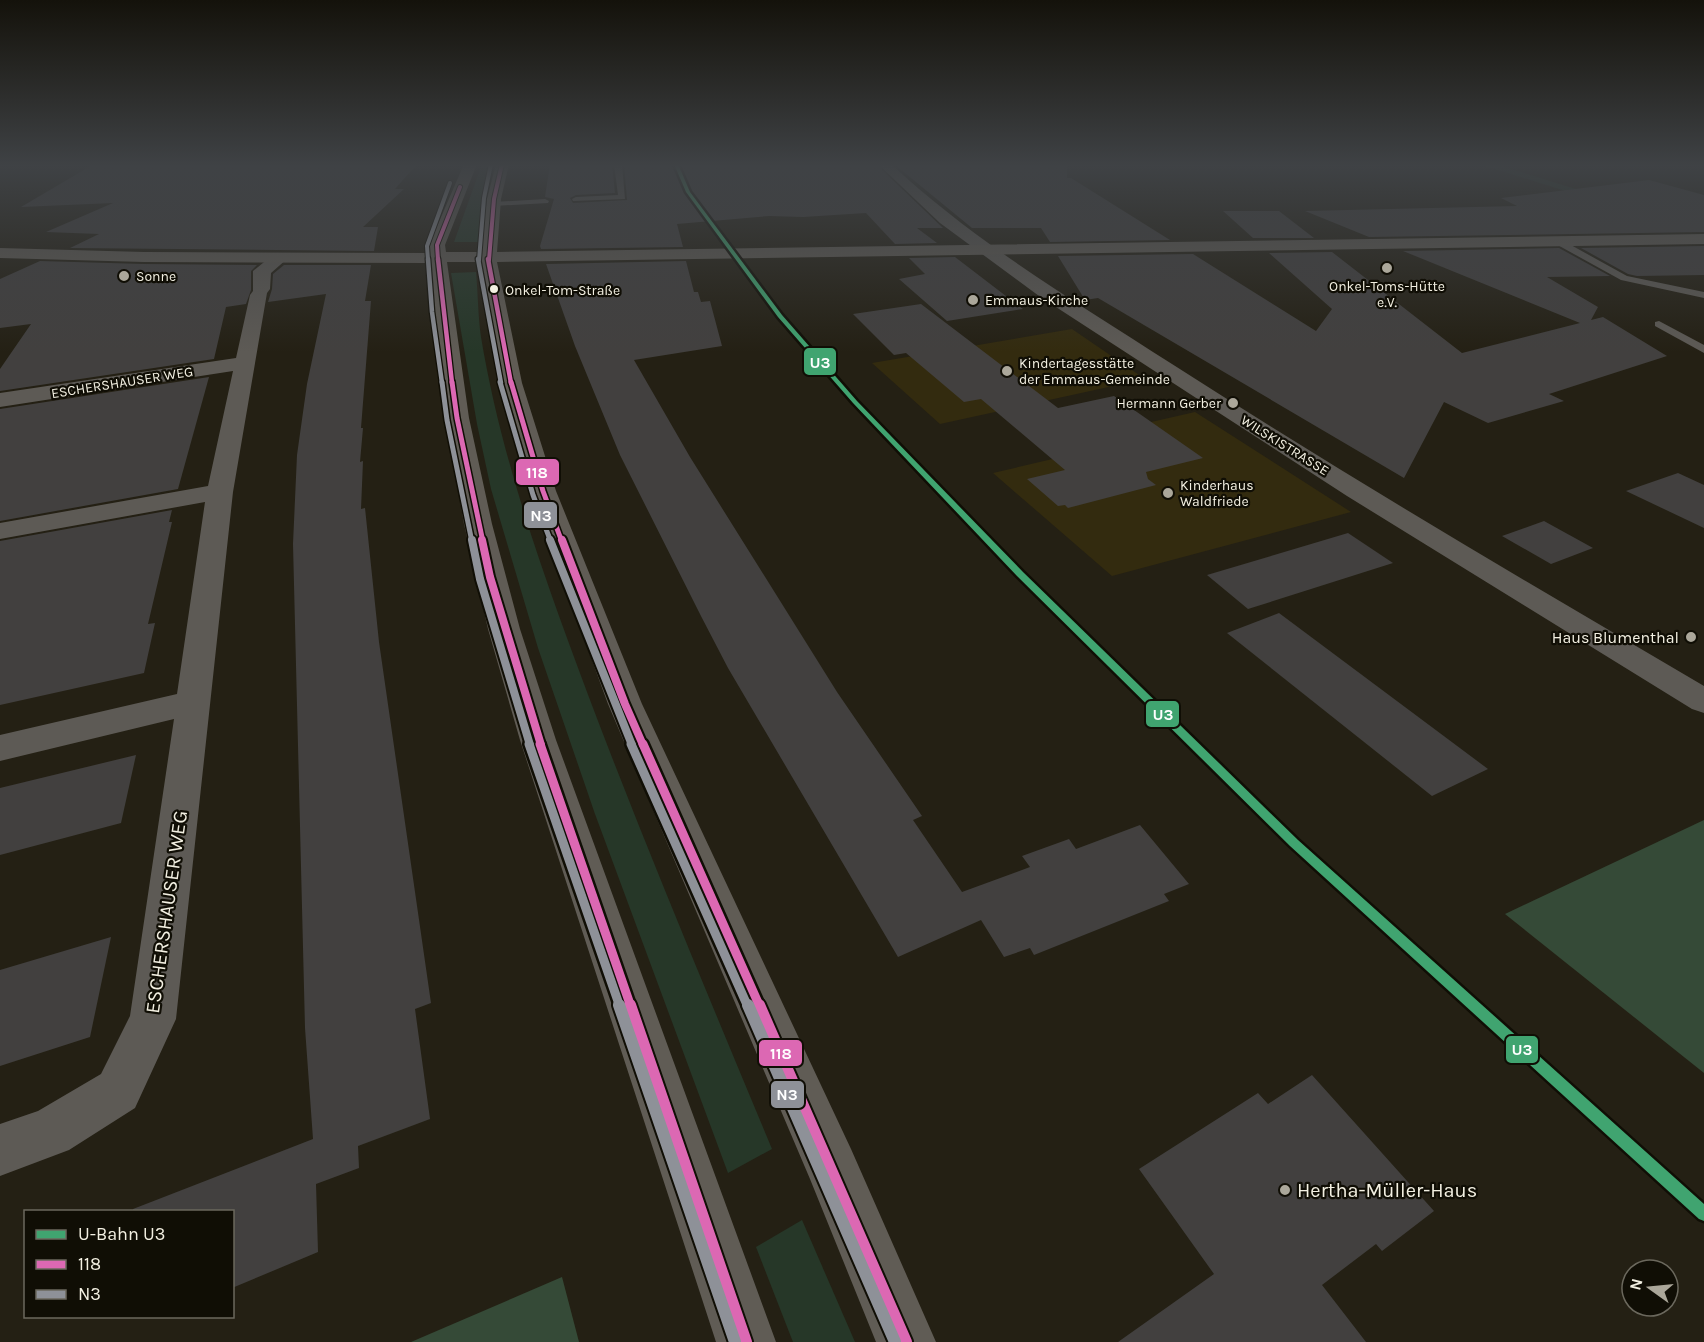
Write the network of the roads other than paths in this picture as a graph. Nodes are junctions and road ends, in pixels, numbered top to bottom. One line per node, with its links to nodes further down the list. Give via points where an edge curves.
1 (444, 227): 9 (main road, via 437,245)
2 (491, 227): 8 (main road)
3 (955, 227): 6 (street, WILSKISTRASSE)
4 (1704, 239): 5 (main road)
5 (1557, 241): 6 (main road); 11 (lane, via 1624,278)
6 (984, 250): 8 (main road); 18 (street, WILSKISTRASSE, via 1212,400)
7 (0, 253): 10 (main road)
8 (489, 256): 9 (main road); 23 (main road, via 511,382 543,491 597,635)
9 (438, 257): 10 (main road); 22 (main road, via 452,396 484,553 519,681)
10 (280, 258): 14 (street, ESCHERSHAUSER WEG, via 262,272)
11 (1704, 295)
12 (1659, 324): 13 (lane)
13 (1704, 350)
14 (244, 363): 15 (street, ESCHERSHAUSER WEG); 16 (street, ESCHERSHAUSER WEG)
15 (0, 400)
16 (220, 492): 17 (street); 19 (street, ESCHERSHAUSER WEG)
17 (0, 531)
18 (1704, 701)
19 (194, 702): 20 (street); 21 (street, ESCHERSHAUSER WEG, via 153,1019 118,1091 51,1132)
20 (0, 748)
21 (0, 1150)
22 (746, 1342)
23 (906, 1342)

